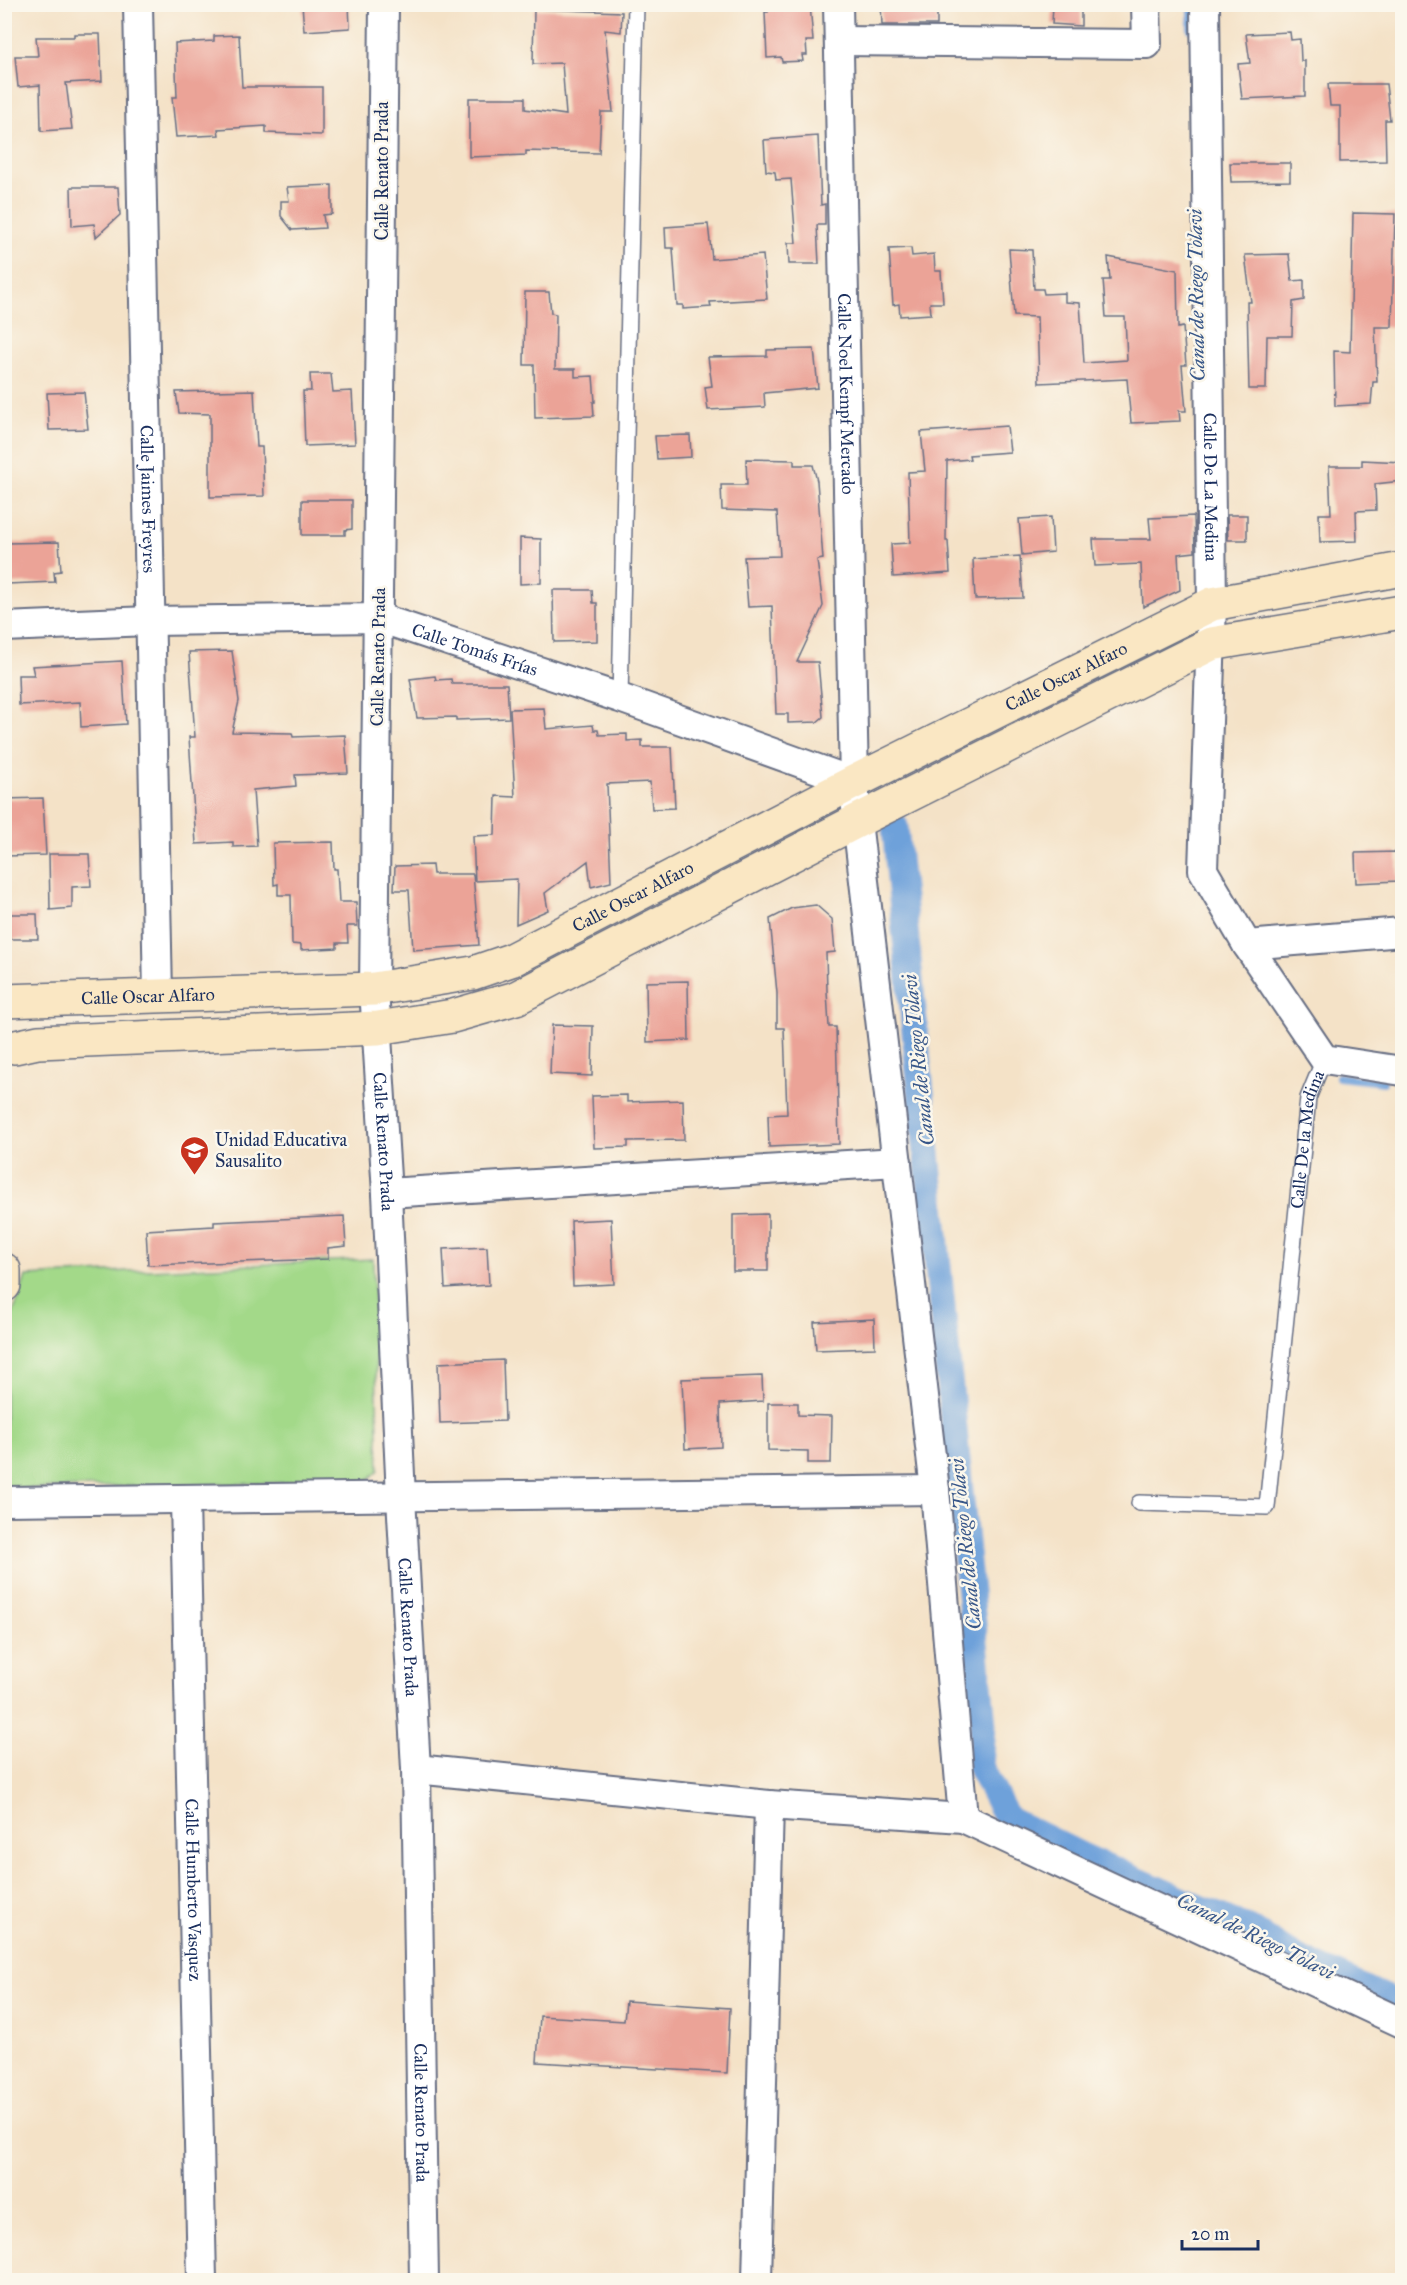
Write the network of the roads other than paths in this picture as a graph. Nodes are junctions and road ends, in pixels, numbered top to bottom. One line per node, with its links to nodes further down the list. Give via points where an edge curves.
1 (138, 4): 12 (street, Calle Jaimes Freyres)
2 (384, 4): 11 (street, Calle Renato Prada)
3 (636, 4): 15 (lane)
4 (838, 4): 7 (street, Calle Noel Kempf Mercado)
5 (1146, 4): 7 (street, via 1147,44)
6 (1205, 4): 9 (street, Calle De La Medina)
7 (839, 40): 16 (street, Calle Noel Kempf Mercado)
8 (1402, 569): 9 (main road, Calle Oscar Alfaro)
9 (1212, 604): 14 (street, Calle De La Medina); 16 (main road, Calle Oscar Alfaro)
10 (1402, 612): 14 (main road, Calle Oscar Alfaro)
11 (379, 618): 12 (street, Calle Tomás Frías); 15 (street, Calle Tomás Frías); 20 (street, Calle Renato Prada)
12 (149, 621): 13 (street, Calle Tomás Frías); 21 (street, Calle Jaimes Freyres)
13 (4, 627)
14 (1211, 644): 17 (main road, Calle Oscar Alfaro); 19 (street, Calle De la Medina, via 1203,870)
15 (620, 698): 16 (street, Calle Tomás Frías)
16 (854, 782): 17 (street, Calle Noel Kempf Mercado); 20 (main road, Calle Oscar Alfaro, via 511,960 473,973)
17 (857, 821): 24 (main road, Calle Oscar Alfaro, via 516,998 453,1016); 28 (street, Calle Noel Kempf Mercado)
18 (1402, 932): 19 (street)
19 (1247, 945): 26 (street, Calle De la Medina)
20 (374, 989): 21 (main road, Calle Oscar Alfaro); 24 (street, Calle Renato Prada)
21 (158, 995): 22 (main road, Calle Oscar Alfaro)
22 (4, 1001)
23 (4, 1008): 25 (main road, via 16,1027)
24 (378, 1028): 25 (main road, Calle Oscar Alfaro, via 38,1042); 29 (street, Calle Renato Prada)
25 (10, 1054)
26 (1324, 1059): 27 (street); 36 (lane, Calle De la Medina, via 1308,1098 1267,1507)
27 (1402, 1071)
28 (897, 1162): 29 (street); 32 (street, Calle Noel Kempf Mercado)
29 (387, 1193): 33 (street, Calle Renato Prada)
30 (4, 1270): 31 (main road)
31 (4, 1285)
32 (934, 1490): 33 (street); 39 (street, Calle Noel Kempf Mercado)
33 (400, 1497): 34 (street); 37 (street, Calle Renato Prada)
34 (185, 1500): 35 (street); 41 (street, Calle Humberto Vasquez)
35 (4, 1501)
36 (1139, 1503)
37 (416, 1769): 38 (street); 42 (street, Calle Renato Prada)
38 (769, 1805): 39 (street); 43 (street)
39 (963, 1818): 40 (street)
40 (1402, 2023)
41 (202, 2280)
42 (424, 2280)
43 (757, 2280)

